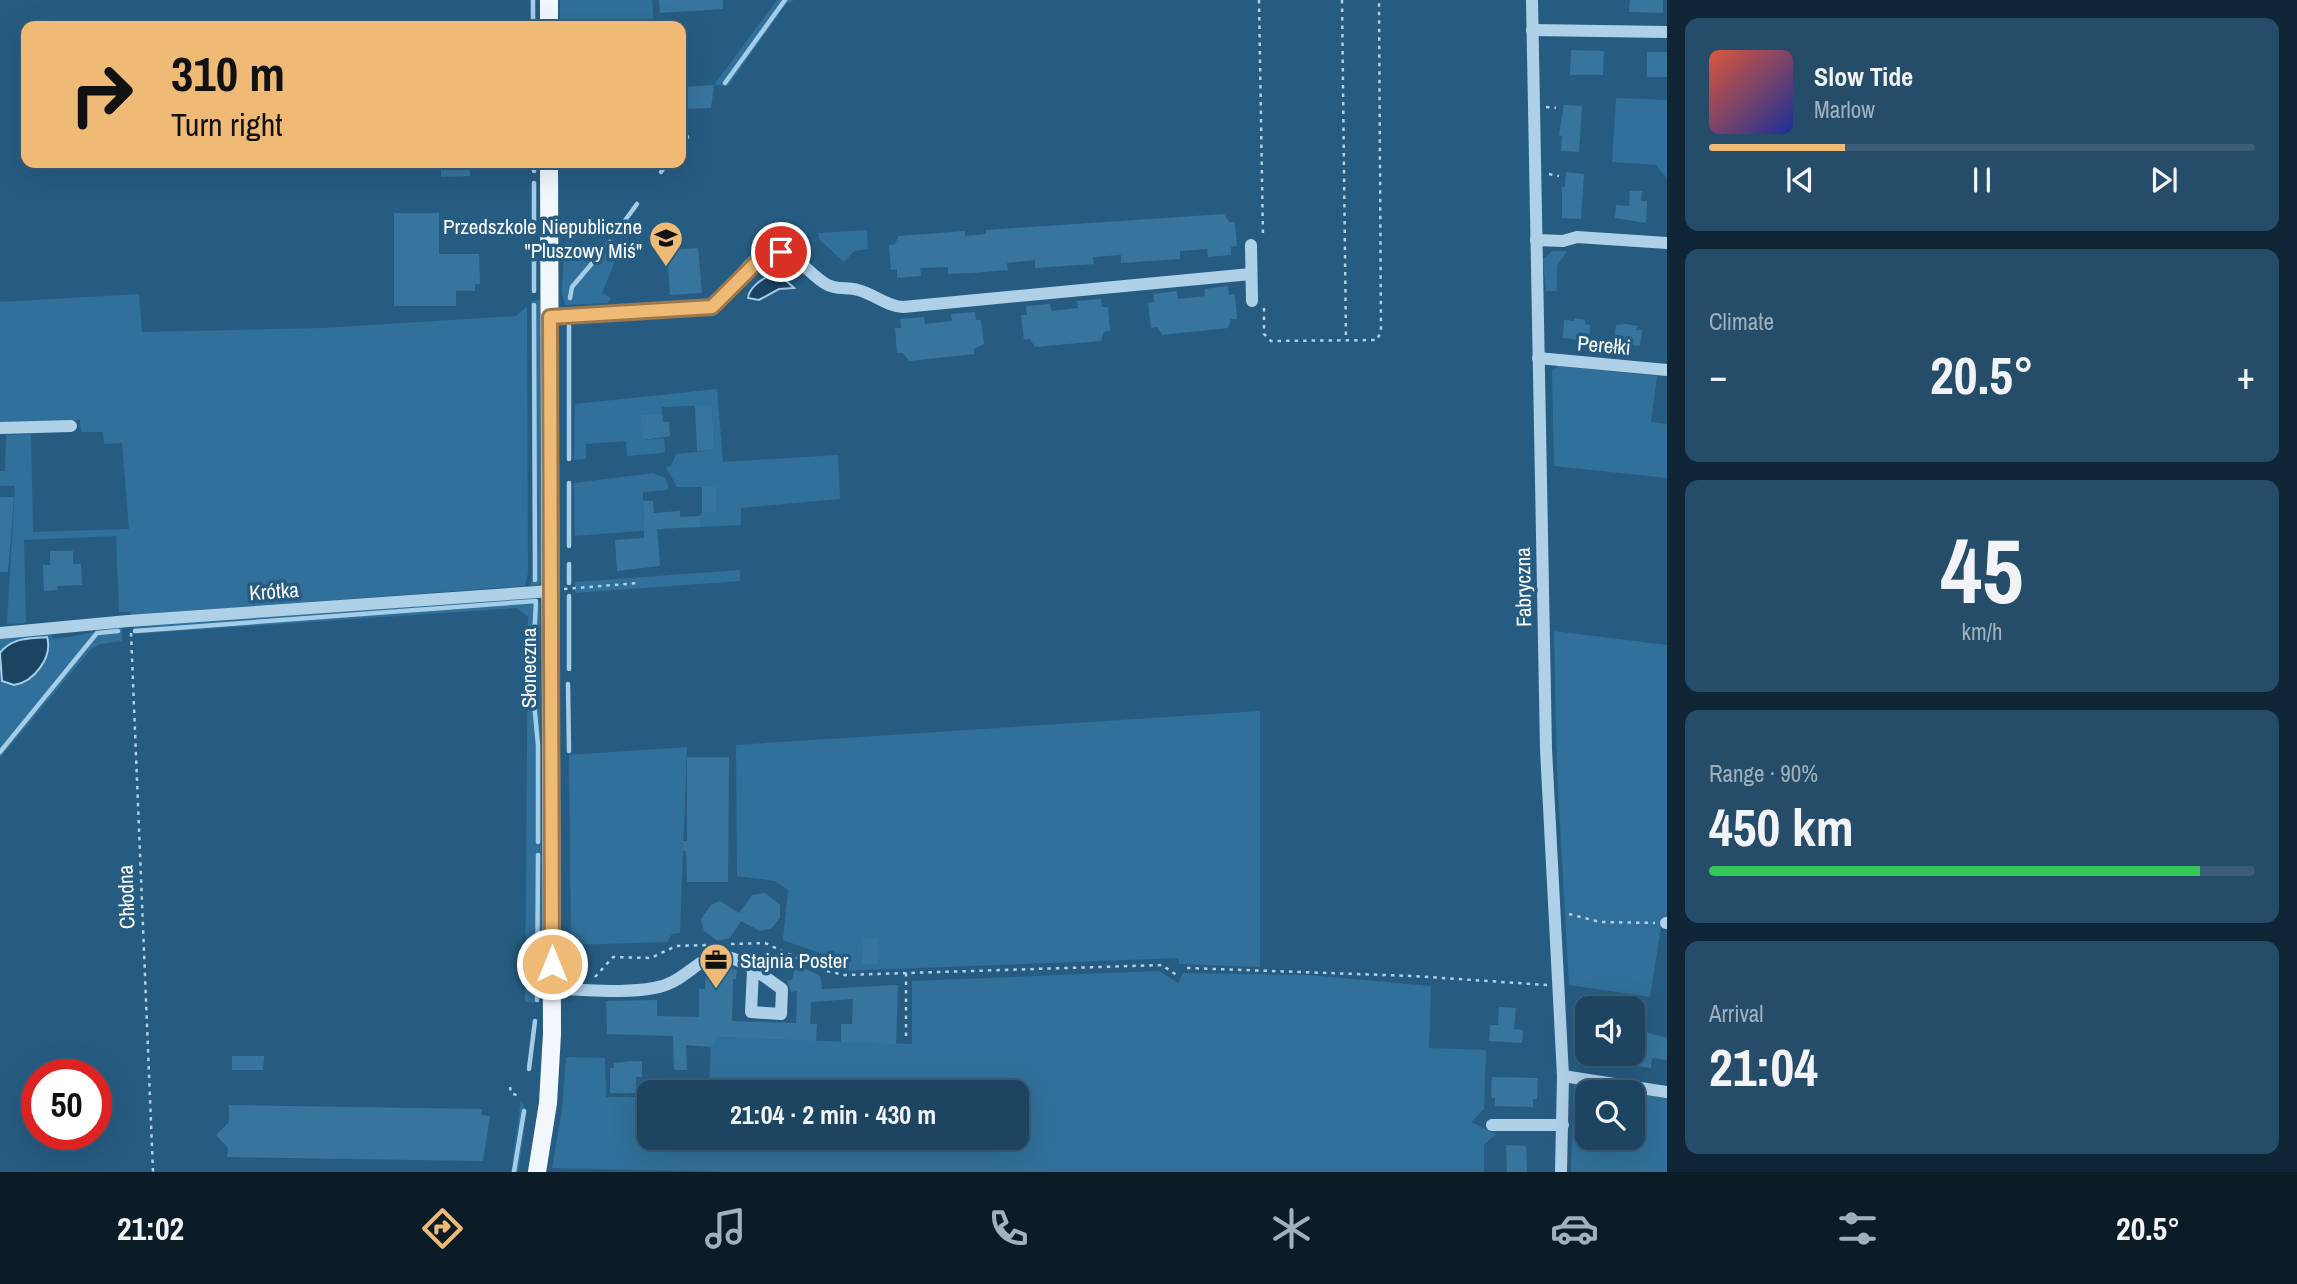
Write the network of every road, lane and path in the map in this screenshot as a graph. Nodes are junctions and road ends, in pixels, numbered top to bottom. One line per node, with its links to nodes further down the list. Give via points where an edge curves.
1 (549, 0): 6 (main road)
2 (1259, 0): 16 (path)
3 (1342, 0): 20 (path)
4 (1379, 0): 20 (path, via 1381,331 1377,340)
5 (1532, 0): 7 (street, Fabryczna)
6 (549, 21)
7 (1532, 30): 8 (street); 14 (street, Fabryczna)
8 (1667, 33)
9 (1546, 107): 10 (path)
10 (1556, 108)
11 (549, 168): 19 (main road, Słoneczna)
12 (1548, 174): 13 (path)
13 (1559, 176)
14 (1536, 240): 15 (street, via 1577,237); 21 (street, Fabryczna)
15 (1667, 243)
16 (1257, 248): 17 (street)
17 (1251, 274): 18 (street); 19 (street, via 903,307 860,290 827,285 791,256 774,251 753,263 712,307)
18 (1258, 304): 20 (path, via 1264,334 1271,341)
19 (550, 317): 26 (main road, Słoneczna)
20 (1346, 340)
21 (1538, 358): 22 (street, Perełki); 41 (street, Fabryczna, via 1546,749)
22 (1667, 370)
23 (71, 426): 24 (street)
24 (0, 428)
25 (639, 583): 26 (path)
26 (556, 590): 27 (street, Krótka); 39 (main road, Słoneczna)
27 (128, 621): 28 (street, Krótka); 47 (path, Chłodna)
28 (0, 633)
29 (1565, 913): 30 (path, via 1600,922)
30 (1666, 923)
31 (714, 944): 38 (path, via 676,946 651,958 613,957)
32 (726, 944): 35 (path, via 765,943 844,975)
33 (1187, 968): 37 (path)
34 (753, 970): 38 (street, via 733,959 711,957 681,980 652,989)
35 (906, 973): 36 (path, via 1162,965); 40 (path)
36 (1178, 976)
37 (1549, 985)
38 (587, 988): 39 (street)
39 (552, 989): 48 (main road, Słoneczna, via 549,1088)
40 (906, 1036)
41 (1563, 1076): 43 (street); 46 (street, Fabryczna)
42 (510, 1087): 44 (path, via 510,1093)
43 (1667, 1092)
44 (521, 1097)
45 (1492, 1125): 46 (street)
46 (1563, 1125): 49 (street, Fabryczna)
47 (153, 1172)
48 (537, 1172)
49 (1561, 1172)

